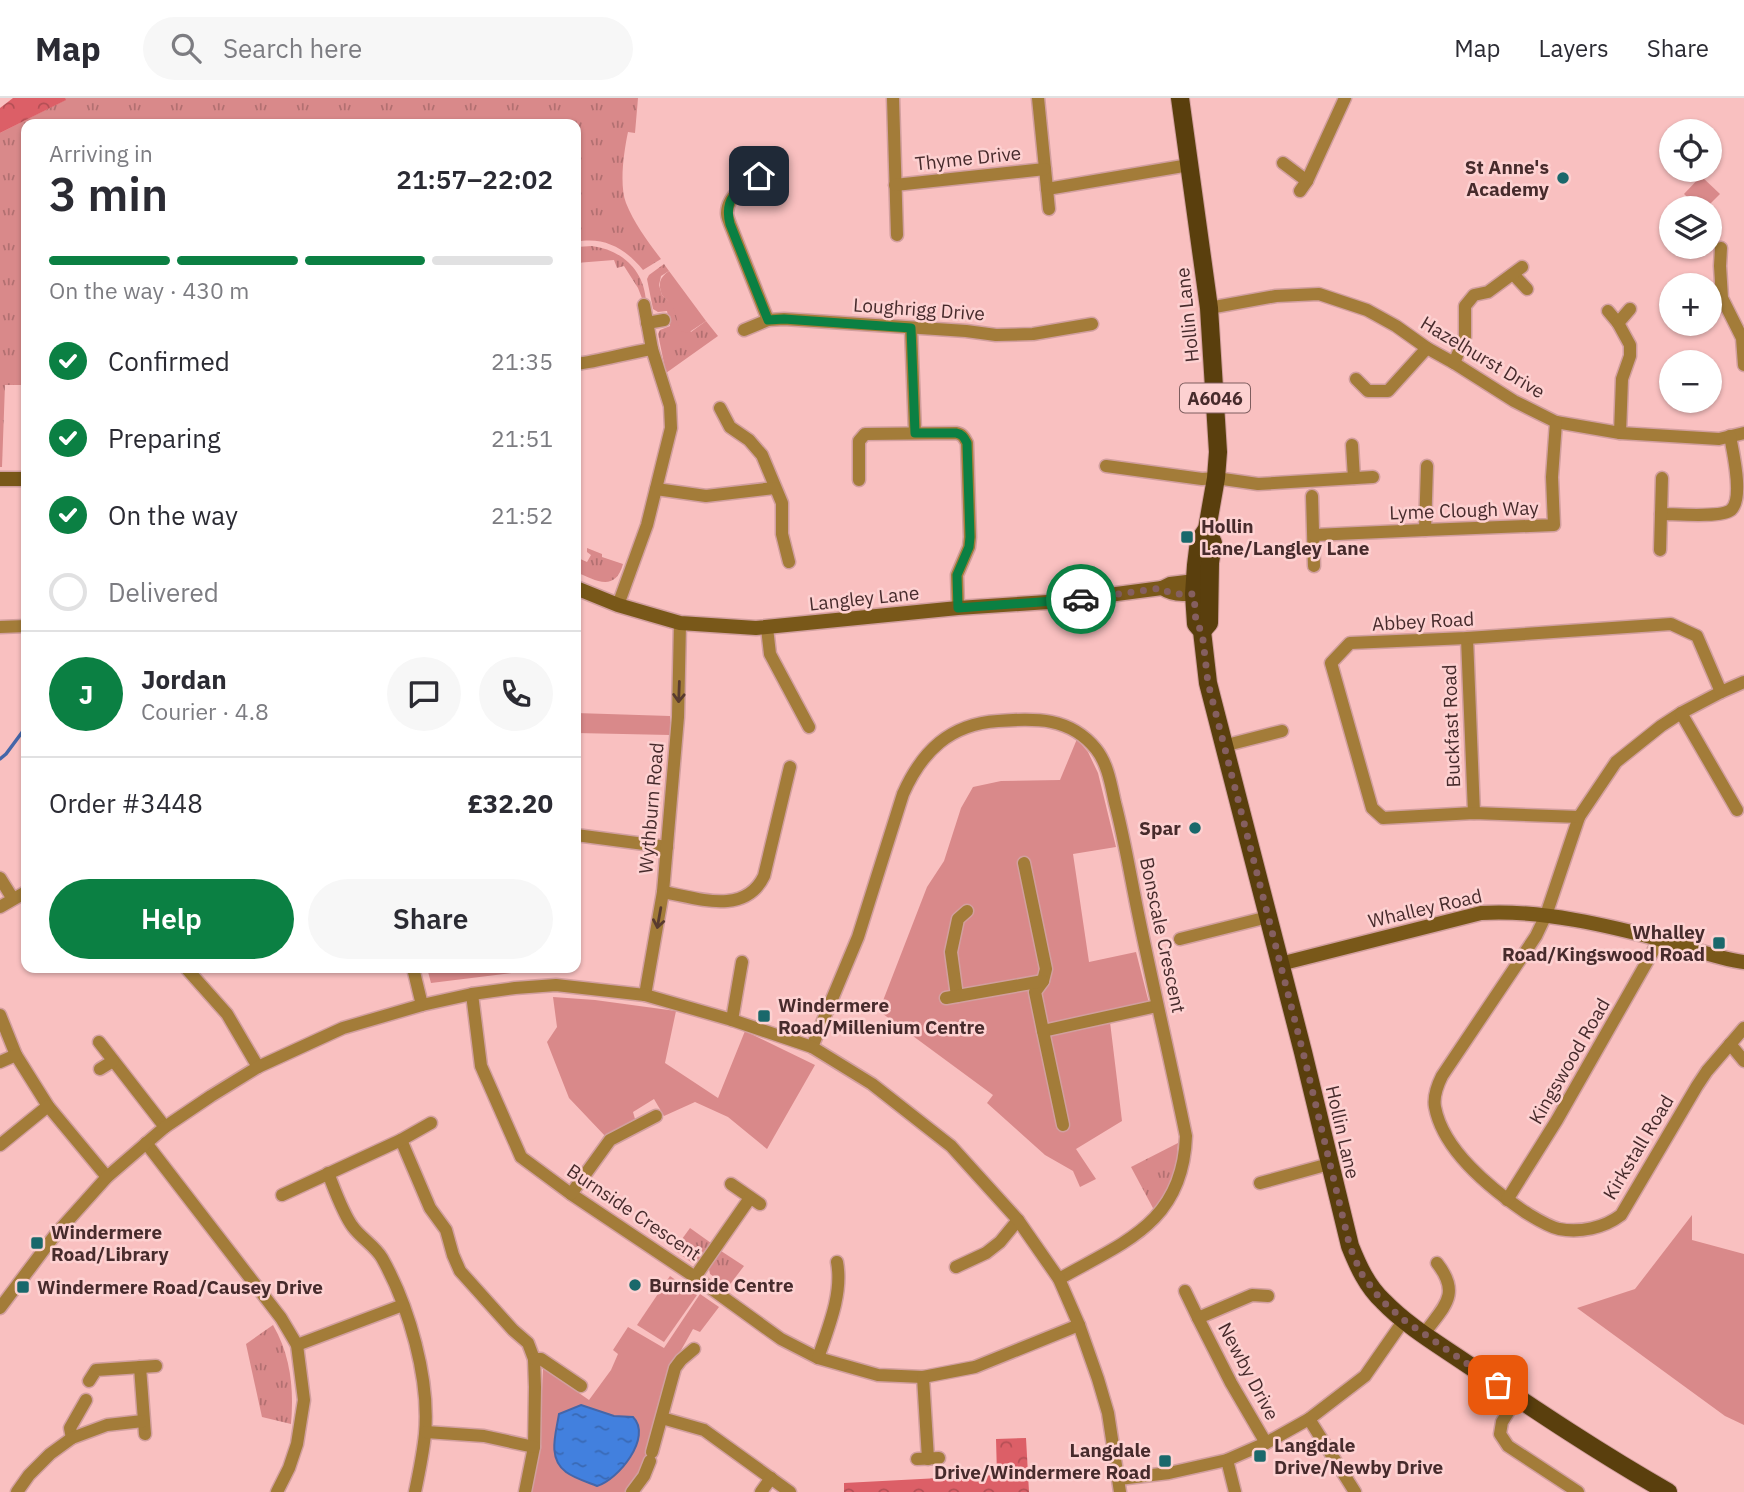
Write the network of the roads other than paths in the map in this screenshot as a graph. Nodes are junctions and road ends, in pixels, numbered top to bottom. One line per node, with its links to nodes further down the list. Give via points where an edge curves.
1 (893, 98): 9 (street)
2 (1038, 98): 8 (street)
3 (1180, 98): 7 (main road, Hollin Lane / A6046)
4 (1345, 98): 6 (street, via 1303,186)
5 (780, 163): 20 (street, via 737,190 727,213)
6 (1283, 163)
7 (1189, 165): 10 (street); 16 (main road, Hollin Lane / A6046)
8 (1045, 169): 9 (street, Thyme Drive); 10 (street)
9 (895, 185): 12 (street)
10 (1047, 189): 11 (street)
11 (1049, 209)
12 (897, 235)
13 (1718, 259): 30 (street, via 1722,298 1742,338)
14 (1527, 289): 28 (street, via 1518,271 1488,292 1474,295 1465,306 1465,337)
15 (644, 305): 21 (street)
16 (1209, 308): 26 (street, Hazelhurst Drive, via 1319,294 1367,310); 42 (main road, Hollin Lane / A6046)
17 (1630, 309): 22 (street)
18 (1608, 311): 22 (street)
19 (664, 320): 21 (street)
20 (768, 320): 24 (street, Loughrigg Drive); 25 (street, Loughrigg Drive)
21 (647, 323): 27 (street)
22 (1618, 323): 35 (street, via 1630,345 1622,379)
23 (1092, 324): 24 (street, Loughrigg Drive, via 996,335)
24 (911, 328): 34 (street)
25 (744, 330)
26 (1427, 348): 28 (street, Hazelhurst Drive); 31 (street, via 1388,391 1368,391)
27 (652, 349): 29 (street); 49 (street, via 670,406 671,428)
28 (1454, 363): 33 (street, Hazelhurst Drive)
29 (581, 364)
30 (1744, 365)
31 (1356, 379)
32 (720, 408): 48 (street, via 730,427 762,455)
33 (1556, 422): 35 (street, Hazelhurst Drive); 52 (street, Lyme Clough Way, via 1554,526)
34 (915, 433): 47 (street, via 865,434 859,441); 60 (street, via 956,433 967,443 970,537 957,575)
35 (1620, 433): 37 (street, Hazelhurst Drive)
36 (1744, 433): 37 (street, Hazelhurst Drive)
37 (1730, 436): 51 (street, via 1739,491 1731,510)
38 (1352, 445): 43 (street)
39 (1106, 466): 42 (street)
40 (1427, 466): 52 (street, via 1433,483)
41 (1373, 477): 43 (street)
42 (1216, 478): 43 (street, via 1258,484); 57 (main road, Hollin Lane / A6046, via 1208,529 1199,541)
43 (1354, 478)
44 (1662, 478): 51 (street)
45 (0, 480): 46 (street)
46 (21, 480)
47 (859, 480)
48 (774, 488): 49 (street, via 706,496); 55 (street, via 782,503 782,534)
49 (656, 489): 59 (street)
50 (1312, 496): 53 (street)
51 (1661, 514): 54 (street)
52 (1425, 530): 53 (street, Lyme Clough Way)
53 (1314, 536): 56 (street)
54 (1660, 551)
55 (789, 562)
56 (1314, 566)
57 (1200, 588): 60 (street, Langley Lane, via 1171,594 1162,588); 71 (main road, Hollin Lane / A6046, via 1196,624 1202,631)
58 (581, 590): 59 (street, Langley Lane)
59 (618, 605): 61 (street, Langley Lane)
60 (958, 608): 64 (street, Langley Lane)
61 (680, 623): 64 (street, Langley Lane); 77 (street, Wythburn Road, one-way to 77, via 678,718)
62 (21, 626): 63 (street)
63 (0, 627)
64 (767, 628): 69 (street, via 770,654)
65 (1467, 638): 67 (street, Abbey Road, via 1671,624 1697,636); 74 (street, Buckfast Road); 74 (street, Abbey Road, via 1350,643 1331,663 1372,808 1383,818)
66 (1744, 682): 67 (street, Kirkstall Road)
67 (1721, 692): 68 (street, Kirkstall Road)
68 (1681, 713): 73 (street); 75 (street, Kirkstall Road, via 1616,762)
69 (808, 727)
70 (1282, 731): 71 (street)
71 (1223, 746): 86 (main road, Hollin Lane / A6046)
72 (790, 767): 80 (street, via 764,876 757,887 729,902)
73 (1737, 810)
74 (1474, 813): 75 (street, Abbey Road)
75 (1579, 817): 85 (street, Kirkstall Road)
76 (581, 836): 77 (street)
77 (667, 847): 80 (street, Wythburn Road)
78 (1024, 863): 94 (street, via 1046,969)
79 (0, 878): 82 (street)
80 (663, 892): 96 (street, Wythburn Road, one-way to 96)
81 (21, 895): 82 (street)
82 (13, 899): 83 (street)
83 (0, 907)
84 (967, 911): 94 (street, via 958,919 951,952 952,997)
85 (1546, 915): 88 (street, Whalley Road); 91 (street, Whalley Road, via 1481,913); 127 (street, Kirkstall Road, via 1531,945 1442,1076 1435,1096 1439,1121 1456,1150)
86 (1268, 917): 87 (street); 91 (main road, Hollin Lane / A6046)
87 (1180, 939)
88 (1660, 939): 90 (street, Whalley Road); 127 (street, Kingswood Road)
89 (742, 962): 100 (street)
90 (1744, 962)
91 (1280, 964): 120 (main road, Hollin Lane / A6046)
92 (190, 973): 110 (street, via 227,1014)
93 (414, 973): 97 (street)
94 (1043, 981): 102 (street, via 1035,992)
95 (472, 994): 96 (street, via 556,985); 97 (street); 125 (street, Burnside Crescent, via 481,1066 521,1157)
96 (645, 995): 100 (street)
97 (422, 1005): 110 (street, via 343,1028)
98 (1157, 1006): 102 (street); 105 (street, Bonscale Crescent, via 1119,817 1102,759 1082,736 1059,724 1042,719 995,721 949,735 910,778 858,937); 133 (street, Bonscale Crescent, via 1186,1136 1181,1177 1165,1207 1144,1229)
99 (0, 1015): 106 (street)
100 (732, 1020): 105 (street)
101 (1744, 1028): 104 (street, Kirkstall Road)
102 (1043, 1031): 115 (street)
103 (99, 1042): 107 (street)
104 (1730, 1044): 108 (street); 127 (street, Kirkstall Road, via 1697,1086 1621,1215 1613,1221 1588,1229 1559,1228)
105 (812, 1047): 128 (street, via 872,1084 951,1146)
106 (16, 1055): 109 (street); 112 (street)
107 (113, 1060): 111 (street); 116 (street)
108 (1744, 1061)
109 (0, 1062)
110 (258, 1067): 116 (street)
111 (100, 1069)
112 (48, 1106): 119 (street); 122 (street)
113 (656, 1116): 125 (street, via 610,1140)
114 (431, 1123): 117 (street)
115 (1063, 1125)
116 (165, 1127): 118 (street)
117 (401, 1140): 121 (street); 145 (street, via 430,1208 446,1230 460,1271 528,1343)
118 (146, 1143): 122 (street); 142 (street)
119 (0, 1145)
120 (1329, 1164): 123 (street); 139 (main road, Hollin Lane / A6046, via 1361,1273)
121 (327, 1173): 126 (street); 136 (street, via 351,1225 381,1256)
122 (107, 1177): 137 (street, via 55,1235)
123 (1260, 1183)
124 (731, 1184): 132 (street, via 755,1201)
125 (571, 1194): 132 (street, Burnside Crescent)
126 (282, 1195)
127 (1507, 1200)
128 (1018, 1220): 131 (street, via 986,1253); 133 (street)
129 (837, 1262): 144 (street, via 832,1316)
130 (1437, 1264): 141 (street, via 1450,1292)
131 (956, 1267)
132 (695, 1277): 144 (street, Burnside Crescent, via 781,1339)
133 (1059, 1279): 140 (street)
134 (1185, 1291): 138 (street, Newby Drive)
135 (1268, 1296): 138 (street, Newby Drive, via 1252,1295)
136 (403, 1305): 142 (street); 155 (street, via 419,1357)
137 (0, 1308)
138 (1198, 1318): 157 (street, Newby Drive)
139 (1404, 1320): 141 (main road, Hollin Lane / A6046); 154 (street, via 1365,1376)
140 (1079, 1325): 148 (street, Burnside Crescent, via 975,1367); 162 (street, via 1108,1413)
141 (1424, 1334): 151 (main road, Hollin Lane / A6046)
142 (297, 1345): 164 (street, via 304,1400 297,1444)
143 (694, 1349): 153 (street, via 675,1368)
144 (818, 1358): 148 (street, Burnside Crescent, via 878,1375)
145 (534, 1359): 150 (street); 158 (street)
146 (156, 1366): 147 (street)
147 (140, 1367): 149 (street, via 96,1370); 156 (street, via 144,1428 107,1425)
148 (923, 1377): 159 (street)
149 (89, 1381)
150 (581, 1385)
151 (1517, 1398): 172 (street, via 1500,1434 1508,1446); 173 (main road, Hollin Lane / A6046)
152 (86, 1400): 156 (street, via 70,1428)
153 (662, 1418): 161 (street, via 704,1430); 167 (street, via 644,1476)
154 (1309, 1419): 157 (street); 171 (street)
155 (426, 1432): 158 (street, via 484,1436); 165 (street)
156 (72, 1438): 163 (street, via 29,1475)
157 (1266, 1443): 160 (street)
158 (534, 1447): 166 (street)
159 (928, 1459)
160 (1227, 1460): 162 (street); 170 (street)
161 (771, 1478): 168 (street); 169 (street)
162 (1120, 1486)
163 (18, 1492)
164 (277, 1492)
165 (415, 1492)
166 (525, 1492)
167 (632, 1492)
168 (761, 1492)
169 (790, 1492)
170 (1235, 1492)
171 (1355, 1492)
172 (1578, 1492)
173 (1668, 1492)

